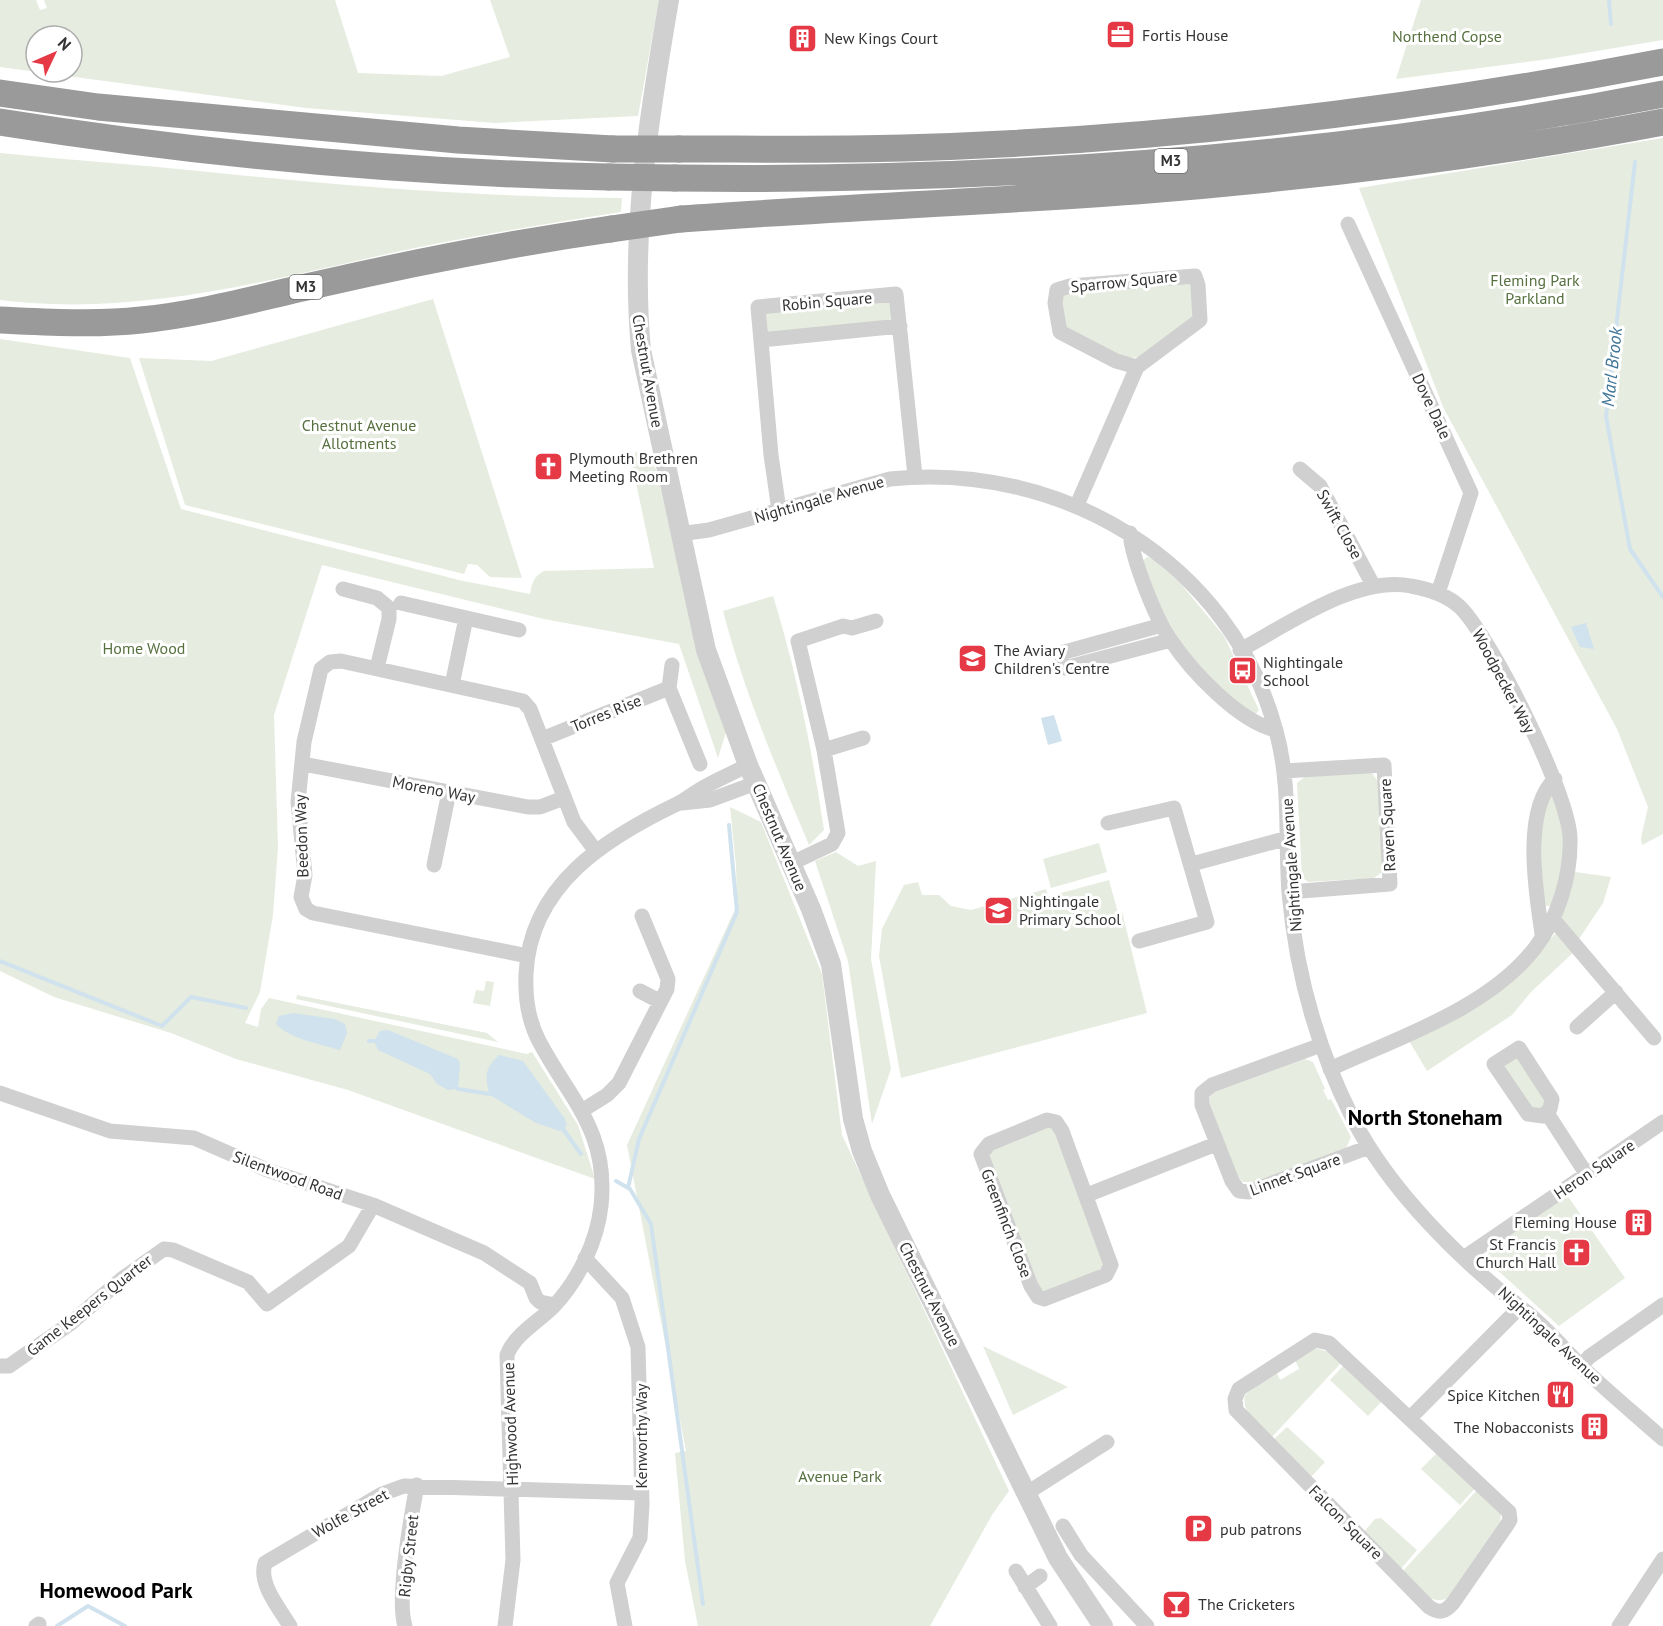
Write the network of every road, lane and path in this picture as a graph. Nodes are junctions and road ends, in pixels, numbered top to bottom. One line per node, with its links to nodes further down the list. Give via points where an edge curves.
1 (669, 0): 19 (street, Chestnut Avenue, via 639,200 637,309 641,350)
2 (1663, 62): 6 (highway, M3, bridge, via 1498,92 1185,131 902,148 613,149 458,140)
3 (0, 82): 6 (highway, M3, via 55,92)
4 (0, 93): 6 (highway, M3)
5 (1663, 94): 7 (highway, M3, bridge, via 1407,136 1118,166 828,180 551,176 278,157)
6 (98, 106)
7 (0, 122)
8 (1663, 122): 10 (highway, M3, bridge, via 1528,145 1150,190 681,219 473,252 169,317 138,321)
9 (1348, 224): 22 (street, Dove Dale, via 1471,493)
10 (0, 320)
11 (900, 326): 12 (street, Robin Square); 12 (street, Robin Square, via 896,294 758,307); 15 (street, Robin Square)
12 (761, 340): 17 (street, Robin Square)
13 (1137, 367): 13 (street, Sparrow Square, via 1060,332 1055,303 1058,290 1195,276 1200,320); 16 (street, Sparrow Square)
14 (1300, 469): 20 (street, Swift Close, via 1320,486)
15 (915, 476): 16 (street, Nightingale Avenue, via 970,477 1014,484); 17 (street, Nightingale Avenue, via 868,483)
16 (1077, 505): 18 (street, Nightingale Avenue)
17 (779, 510): 19 (street, Nightingale Avenue)
18 (1130, 533): 26 (street, via 1137,563); 29 (street, Nightingale Avenue, via 1191,583)
19 (680, 534): 41 (street, Chestnut Avenue, via 706,650)
20 (1373, 585): 22 (street, Woodpecker Way, via 1409,585); 29 (street, Woodpecker Way, via 1317,609)
21 (343, 589): 31 (street, via 377,598 389,608)
22 (1438, 593): 42 (street, Woodpecker Way, via 1459,606 1475,625)
23 (401, 603): 24 (street)
24 (466, 618): 27 (street); 32 (street)
25 (876, 621): 37 (street, via 852,628 843,626 798,641)
26 (1162, 625): 28 (street); 28 (street, via 1061,653 1065,668)
27 (519, 630)
28 (1171, 640): 34 (street, via 1217,693 1264,728)
29 (1240, 650): 34 (street, Nightingale Avenue)
30 (672, 665): 33 (street)
31 (377, 668): 32 (street, Beedon Way); 38 (street, Beedon Way, via 335,661 324,664 317,679)
32 (452, 685): 36 (street, Beedon Way, via 519,699 531,709)
33 (669, 688): 36 (street, Torres Rise); 39 (street)
34 (1276, 730): 40 (street, Nightingale Avenue)
35 (863, 738): 37 (street)
36 (542, 740): 44 (street, Beedon Way)
37 (824, 750): 48 (street, via 838,833 832,844)
38 (303, 764): 43 (street, Moreno Way); 56 (street, Beedon Way, via 298,812 305,875 301,897 306,909)
39 (700, 764)
40 (1284, 771): 46 (street, Nightingale Avenue); 51 (street, Raven Square, via 1384,765 1390,884)
41 (752, 774): 47 (street, Highwood Avenue, via 706,786); 48 (street, Chestnut Avenue)
42 (1555, 779): 53 (street, Woodpecker Way, via 1567,810 1570,837 1569,865); 54 (street, via 1539,806 1536,836 1534,866)
43 (449, 792): 44 (street, Moreno Way, via 528,807); 50 (street)
44 (564, 798): 47 (street, Beedon Way, via 574,822)
45 (1108, 823): 49 (street, via 1174,808)
46 (1288, 838): 49 (street); 51 (street, Nightingale Avenue)
47 (595, 850): 56 (street, Highwood Avenue, via 558,888)
48 (790, 864): 86 (street, Chestnut Avenue, via 831,964 853,1119 862,1151)
49 (1192, 864): 55 (street, via 1207,922)
50 (434, 865)
51 (1289, 892): 62 (street, Nightingale Avenue, via 1301,978)
52 (642, 916): 59 (street, via 668,979)
53 (1553, 919): 54 (street, Woodpecker Way); 58 (street)
54 (1542, 934): 63 (street, Woodpecker Way, via 1536,946 1497,985 1441,1019)
55 (1139, 941)
56 (528, 956): 65 (street, Highwood Avenue, via 526,990 532,1026)
57 (640, 991): 59 (street)
58 (1616, 992): 60 (street); 61 (street)
59 (659, 1001): 65 (street, via 619,1083)
60 (1577, 1027)
61 (1654, 1038)
62 (1321, 1045): 63 (street, Nightingale Avenue); 68 (street, Linnet Square, via 1205,1090 1202,1105)
63 (1330, 1069): 69 (street, Nightingale Avenue)
64 (0, 1093): 72 (street, Silentwood Road, via 110,1131 194,1138 267,1170)
65 (583, 1110): 74 (street, Highwood Avenue, via 602,1171 599,1218)
66 (1547, 1113): 70 (street)
67 (1663, 1122): 70 (street, Heron Square)
68 (1216, 1144): 69 (street, Linnet Square, via 1236,1189 1243,1193); 71 (street)
69 (1369, 1147): 73 (street, Nightingale Avenue, via 1411,1201)
70 (1587, 1174): 73 (street, Heron Square)
71 (1087, 1195): 71 (street, Greenfinch Close, via 1110,1256 1111,1269 1106,1275 1041,1299 1027,1276 981,1150 1035,1125 1054,1121 1062,1131)
72 (372, 1205): 75 (street, Silentwood Road, via 484,1253 530,1283 540,1302); 78 (street, Game Keepers Quarter, via 349,1246 267,1304 248,1282 164,1249 71,1323 9,1366)
73 (1466, 1257): 77 (street, Nightingale Avenue)
74 (585, 1258): 75 (street, Highwood Avenue); 85 (street, Kenworthy Way, via 622,1298 638,1347 642,1397)
75 (555, 1305): 84 (street, Highwood Avenue, via 514,1341 507,1355)
76 (1663, 1305): 79 (street, via 1589,1356)
77 (1520, 1307): 79 (street, Nightingale Avenue); 80 (street)
78 (0, 1366)
79 (1581, 1366): 81 (street, Nightingale Avenue)
80 (1411, 1417): 80 (street, Falcon Square, via 1511,1515 1453,1603 1440,1612 1430,1607 1238,1413 1235,1399 1239,1389 1315,1340 1329,1343)
81 (1663, 1439)
82 (1107, 1442): 86 (street)
83 (417, 1485): 84 (street, Wolfe Street); 92 (street, Wolfe Street, via 382,1494 265,1563 265,1580); 93 (street, Rigby Street, via 405,1577)
84 (512, 1489): 85 (street, Wolfe Street); 94 (street, Highwood Avenue, via 513,1570)
85 (640, 1493): 95 (street, Kenworthy Way, via 640,1538 618,1583)
86 (1027, 1493): 97 (street, Chestnut Avenue, via 1058,1558)
87 (1063, 1526): 98 (street, via 1081,1555)
88 (1663, 1559): 99 (street)
89 (1016, 1571): 91 (street)
90 (1040, 1576): 91 (street)
91 (1025, 1587): 96 (street)
92 (290, 1626)
93 (405, 1626)
94 (505, 1626)
95 (625, 1626)
96 (1050, 1626)
97 (1103, 1626)
98 (1147, 1626)
99 (1619, 1626)

